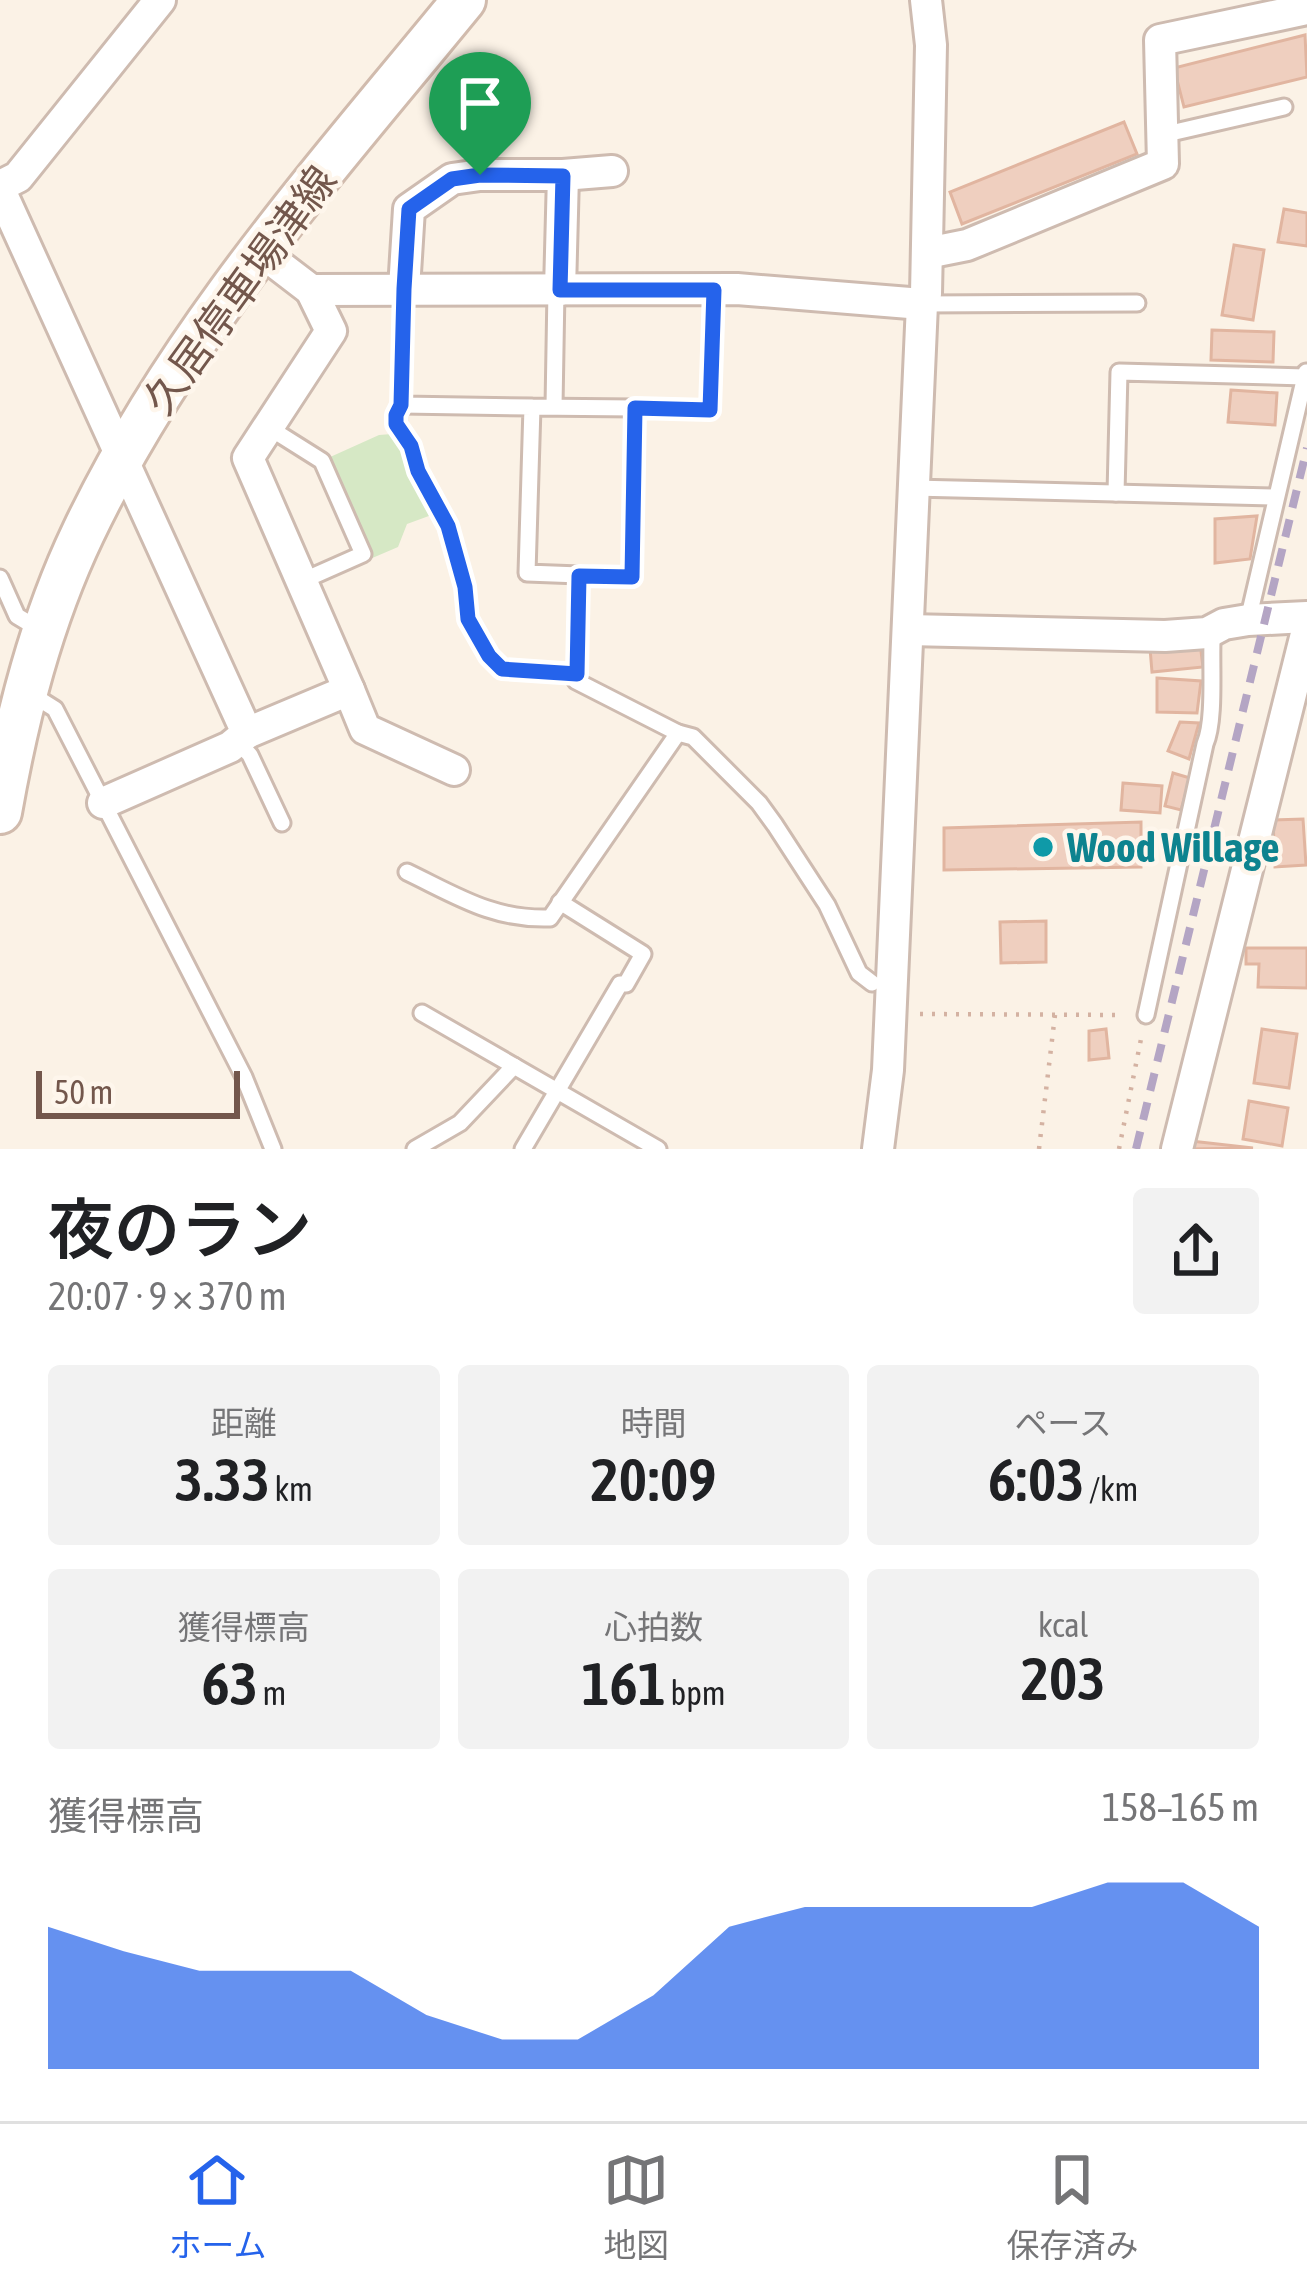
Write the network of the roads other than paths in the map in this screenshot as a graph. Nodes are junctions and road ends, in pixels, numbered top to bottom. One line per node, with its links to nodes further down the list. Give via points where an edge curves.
1 (160, 0): 9 (street, via 18,177)
2 (464, 0): 10 (main road, 久居停車場津線)
3 (926, 0): 11 (street)
4 (1307, 9): 6 (street, via 1160,40)
5 (1285, 107): 6 (lane)
6 (1162, 134): 11 (street, via 1163,164 968,245)
7 (611, 171): 8 (street)
8 (563, 176): 12 (street, via 480,175 452,179 428,195 409,209); 14 (street)
9 (0, 188): 24 (street)
10 (260, 251): 13 (street); 24 (main road, 久居停車場津線)
11 (927, 254): 17 (street)
12 (404, 289): 13 (street); 14 (street); 19 (lane)
13 (311, 290): 23 (street, via 331,331)
14 (558, 290): 15 (street); 20 (lane)
15 (714, 290): 17 (street); 22 (lane, via 710,410)
16 (1137, 303): 17 (lane)
17 (922, 304): 26 (street)
18 (1306, 372): 27 (lane, via 1119,372); 28 (lane)
19 (401, 405): 21 (lane); 25 (lane, via 396,424)
20 (554, 406): 21 (lane); 22 (lane)
21 (532, 407): 29 (lane, via 527,573)
22 (635, 408): 29 (lane, via 632,577)
23 (268, 427): 31 (street, via 248,458); 31 (lane, via 322,461 363,554)
24 (122, 459): 36 (main road, 久居停車場津線); 41 (street)
25 (418, 471)
26 (914, 488): 27 (lane); 34 (street)
27 (1116, 493): 28 (lane)
28 (1276, 496): 33 (lane)
29 (579, 576): 40 (lane, via 576,681)
30 (0, 578): 36 (lane, via 17,616)
31 (302, 581): 39 (street)
32 (1307, 617): 33 (street)
33 (1248, 620): 37 (street)
34 (908, 630): 37 (street); 57 (street)
35 (1307, 630): 58 (street)
36 (44, 633): 38 (main road, 久居停車場津線)
37 (1207, 633): 50 (lane, via 1212,728)
38 (26, 690): 43 (lane, via 55,709); 44 (main road, 久居停車場津線)
39 (349, 690): 41 (street); 42 (street, via 365,729)
40 (678, 734): 47 (lane); 48 (lane, via 693,737 759,803 827,905 859,973)
41 (242, 737): 43 (street); 45 (lane)
42 (454, 770)
43 (103, 802): 53 (lane)
44 (0, 812)
45 (282, 824)
46 (407, 872): 47 (lane, via 512,917 550,918)
47 (560, 902): 52 (lane, via 643,954)
48 (872, 982)
49 (422, 1013): 51 (lane)
50 (1146, 1015)
51 (514, 1066): 52 (lane); 54 (lane, via 460,1123)
52 (558, 1091): 55 (lane); 56 (lane)
53 (273, 1149)
54 (415, 1149)
55 (523, 1149)
56 (658, 1149)
57 (878, 1149)
58 (1177, 1149)

